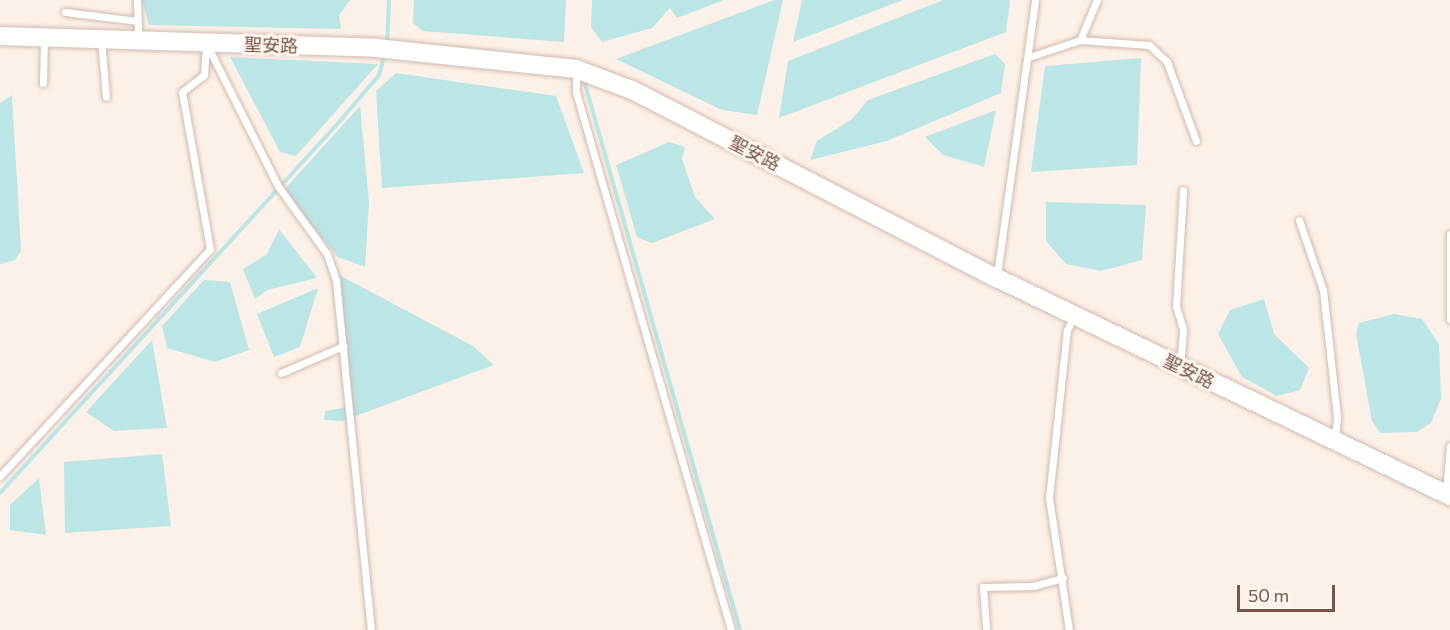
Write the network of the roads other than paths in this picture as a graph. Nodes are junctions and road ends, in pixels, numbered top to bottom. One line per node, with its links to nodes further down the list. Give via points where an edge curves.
1 (137, 0): 5 (lane)
2 (1035, 0): 12 (lane)
3 (1097, 0): 9 (lane)
4 (65, 12): 5 (lane)
5 (137, 21): 10 (lane)
6 (0, 36): 7 (street, 聖安路)
7 (44, 38): 8 (street, 聖安路); 14 (lane)
8 (100, 39): 10 (street, 聖安路); 15 (lane)
9 (1080, 39): 12 (lane); 16 (lane, via 1149,45 1167,63)
10 (138, 41): 11 (street, 聖安路)
11 (206, 43): 13 (street, 聖安路, via 376,48); 23 (lane, via 278,186 327,254 336,280); 28 (lane, via 204,75 182,92 210,249)
12 (1029, 57): 20 (lane)
13 (576, 69): 20 (street, 聖安路, via 632,90); 33 (lane, via 576,92)
14 (44, 84)
15 (106, 97)
16 (1196, 141)
17 (1183, 190): 24 (lane, via 1176,306 1183,329)
18 (1299, 220): 26 (lane, via 1323,290 1337,417)
19 (1450, 234): 22 (lane)
20 (997, 278): 21 (street, 聖安路)
21 (1075, 315): 24 (street, 聖安路); 30 (lane, via 1067,330 1048,498)
22 (1450, 319)
23 (343, 346): 25 (lane); 32 (lane)
24 (1180, 367): 26 (street, 聖安路)
25 (281, 373)
26 (1334, 442): 29 (street, 聖安路)
27 (1450, 446): 29 (lane)
28 (0, 476)
29 (1448, 496)
30 (1063, 578): 31 (lane, via 1033,586 983,587); 34 (lane)
31 (986, 627)
32 (371, 630)
33 (731, 630)
34 (1069, 630)

